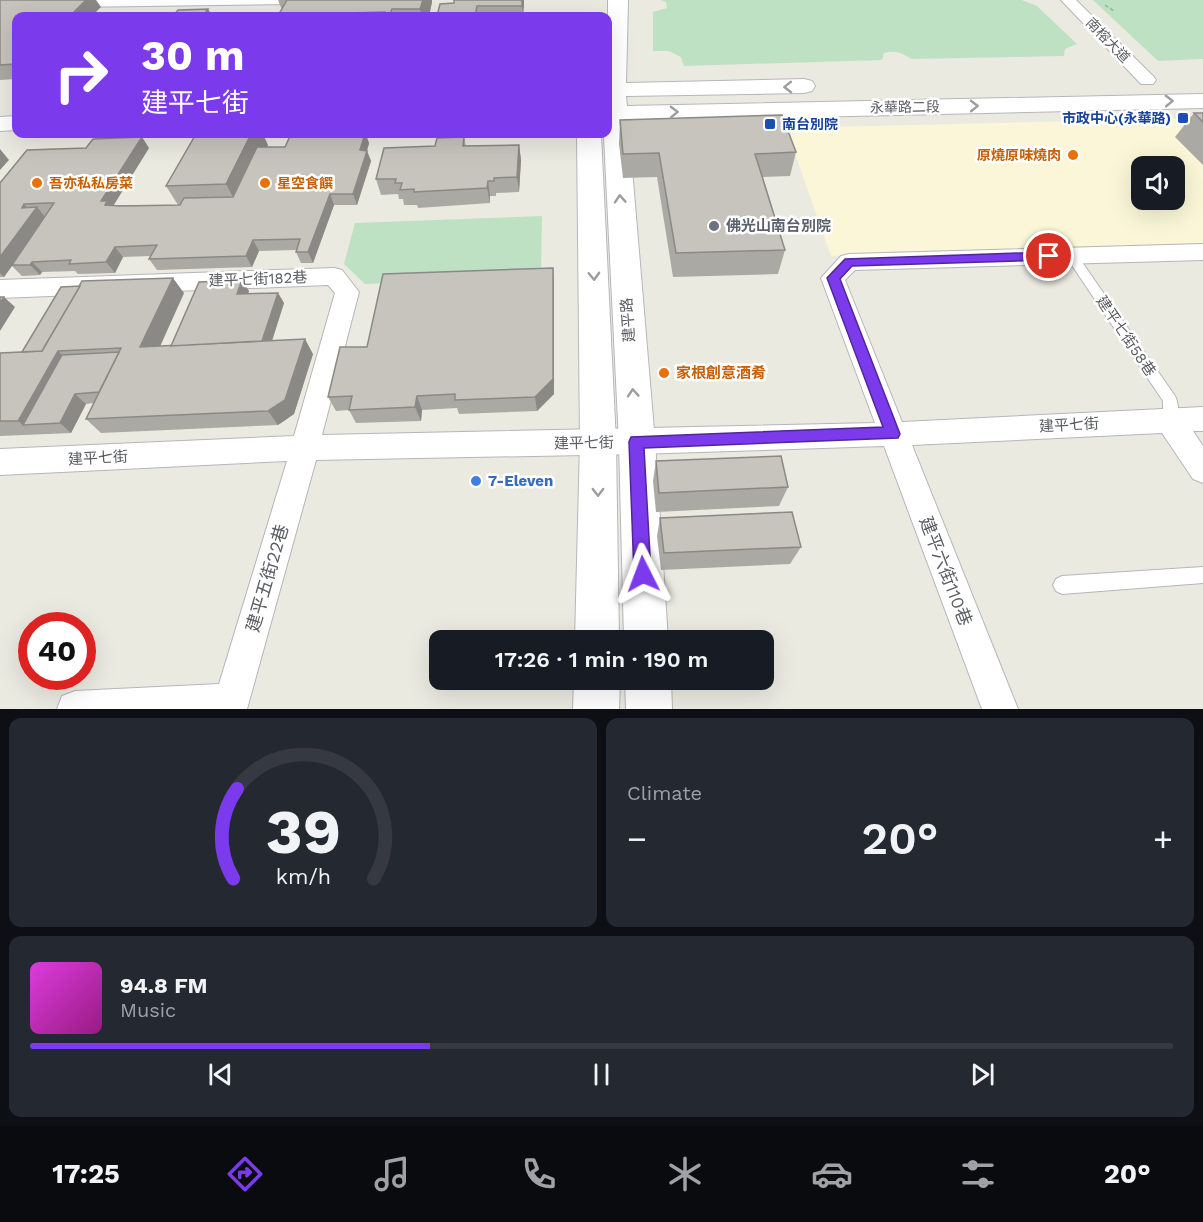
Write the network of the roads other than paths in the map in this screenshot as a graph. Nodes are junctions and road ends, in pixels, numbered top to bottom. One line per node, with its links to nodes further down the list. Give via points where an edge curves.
1 (277, 0): 2 (street); 5 (street)
2 (294, 0)
3 (618, 0): 7 (street, 建平路)
4 (1068, 0): 8 (street, 南榕大道)
5 (97, 1): 6 (street)
6 (0, 3)
7 (612, 59)
8 (1158, 79): 9 (street)
9 (1123, 80)
10 (824, 86): 12 (street, one-way to 12)
11 (1203, 101): 13 (street, 永華路二段, one-way to 11)
12 (612, 107)
13 (612, 108)
14 (606, 138): 22 (street, 建平路, one-way to 22)
15 (610, 138): 23 (street, 建平路, one-way to 15)
16 (1203, 252): 17 (street)
17 (1071, 255): 20 (lane, 建平七街58巷, via 1170,400); 21 (street, via 849,262 833,278)
18 (0, 289): 24 (street, 建平七街182巷, via 334,276 347,292)
19 (1203, 419): 20 (street, 建平七街)
20 (1170, 421): 21 (street, 建平七街); 26 (street)
21 (892, 434): 23 (street, 建平七街); 37 (street, 建平六街110巷)
22 (598, 442): 23 (street, 建平七街); 24 (street, 建平七街); 29 (street, 建平路, one-way to 29)
23 (637, 442): 30 (street, 建平路)
24 (305, 448): 25 (street, 建平七街); 33 (street, 建平五街22巷)
25 (0, 462)
26 (1203, 470)
27 (1203, 575): 28 (lane)
28 (1062, 585)
29 (597, 630)
30 (646, 630)
31 (597, 690): 35 (street)
32 (648, 690): 36 (street)
33 (230, 705): 34 (street)
34 (75, 709)
35 (596, 709)
36 (649, 709)
37 (1000, 709)

